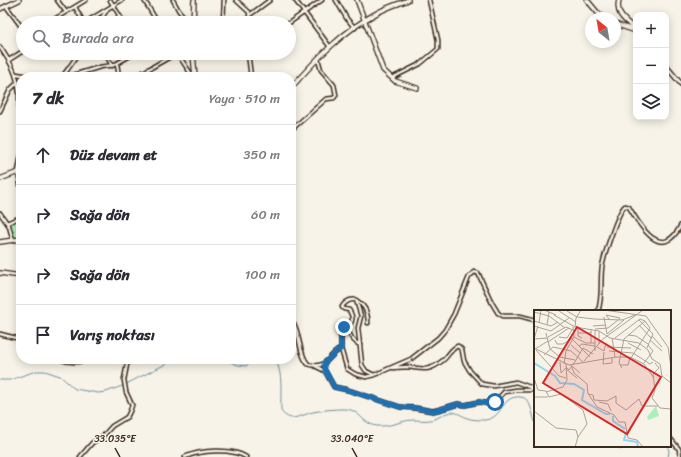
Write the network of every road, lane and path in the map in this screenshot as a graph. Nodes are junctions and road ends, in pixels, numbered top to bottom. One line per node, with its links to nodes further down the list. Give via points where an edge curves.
1 (19, 0): 21 (street)
2 (58, 0): 25 (street)
3 (86, 0): 22 (street)
4 (110, 0): 20 (street)
5 (122, 0): 20 (street)
6 (144, 0): 34 (street)
7 (172, 0): 35 (street)
8 (194, 0): 36 (street)
9 (224, 0): 37 (street)
10 (236, 0): 28 (street)
11 (270, 0): 28 (street)
12 (295, 0): 26 (street)
13 (322, 0): 26 (street)
14 (336, 0): 43 (street)
15 (357, 0): 40 (street)
16 (408, 0): 40 (street, via 382,10)
17 (429, 0): 68 (street, via 438,49 420,64)
18 (586, 0): 27 (street)
19 (619, 0): 42 (street, via 619,13)
20 (113, 5): 23 (street); 29 (street)
21 (6, 6): 24 (street); 39 (street)
22 (75, 7): 25 (street); 31 (street)
23 (108, 8): 32 (street); 33 (street)
24 (0, 9)
25 (66, 12): 30 (street)
26 (305, 12): 38 (street); 46 (street)
27 (597, 12)
28 (250, 14)
29 (119, 15)
30 (61, 16)
31 (80, 16)
32 (95, 16)
33 (103, 16)
34 (154, 16)
35 (184, 16)
36 (193, 16)
37 (223, 16)
38 (296, 18)
39 (16, 20)
40 (365, 21): 43 (street); 68 (street, via 381,67)
41 (621, 26): 44 (street)
42 (633, 27)
43 (355, 28): 46 (street)
44 (633, 29)
45 (0, 47): 49 (street)
46 (330, 47): 48 (street)
47 (16, 56): 49 (street)
48 (318, 59): 69 (street); 74 (street, via 321,70 334,85 336,96 326,99)
49 (9, 60): 67 (street)
50 (74, 60): 60 (street)
51 (108, 60): 58 (street)
52 (124, 60): 57 (street)
53 (165, 60): 63 (street)
54 (182, 60): 64 (street)
55 (193, 60): 65 (street)
56 (248, 60): 66 (street)
57 (117, 64): 58 (street); 62 (street)
58 (112, 66): 61 (street)
59 (669, 70): 71 (street)
60 (66, 72)
61 (84, 72)
62 (118, 72)
63 (145, 72)
64 (190, 72)
65 (194, 72)
66 (250, 72)
67 (16, 74)
68 (391, 78): 72 (street)
69 (296, 83)
70 (16, 84): 73 (street, via 8,92)
71 (681, 84)
72 (417, 88)
73 (0, 111)
74 (296, 126)
75 (16, 173): 76 (street)
76 (0, 179)
77 (0, 213): 79 (street)
78 (16, 219): 79 (street)
79 (7, 223): 81 (street)
80 (681, 225): 87 (street, via 671,238 658,241 644,230 629,207 623,208 603,264)
81 (13, 241): 82 (street); 83 (street)
82 (16, 241)
83 (0, 242)
84 (0, 273): 85 (street)
85 (16, 275)
86 (356, 300): 89 (street, via 367,310); 91 (street, via 350,300 342,307 349,311 353,318); 94 (street, via 361,313 358,328)
87 (598, 310)
88 (534, 320): 99 (street, via 520,316 503,316 498,313 478,273 474,272 469,277 443,333 411,359)
89 (368, 323)
90 (296, 329): 98 (street, via 304,359)
91 (347, 329): 94 (street, via 352,339); 95 (street, via 341,329)
92 (0, 334): 93 (street)
93 (16, 338)
94 (360, 346): 101 (street, via 363,367)
95 (341, 349): 96 (street); 101 (street, via 344,364 349,372 363,376)
96 (324, 363): 98 (street); 100 (street)
97 (127, 364): 105 (street, via 126,392 132,405 128,415 109,428)
98 (314, 366): 100 (street)
99 (392, 367): 101 (street); 102 (street, via 420,370 428,368 441,362 458,346 470,372 482,384 491,386 516,382)
100 (325, 370): 103 (street, via 334,387 403,408 435,411 458,404 490,404 504,392)
101 (374, 375)
102 (534, 390)
103 (534, 390)
104 (671, 439): 108 (street, via 679,449)
105 (80, 457)
106 (184, 457): 107 (street, via 198,453 225,452)
107 (246, 457)
108 (680, 457)

